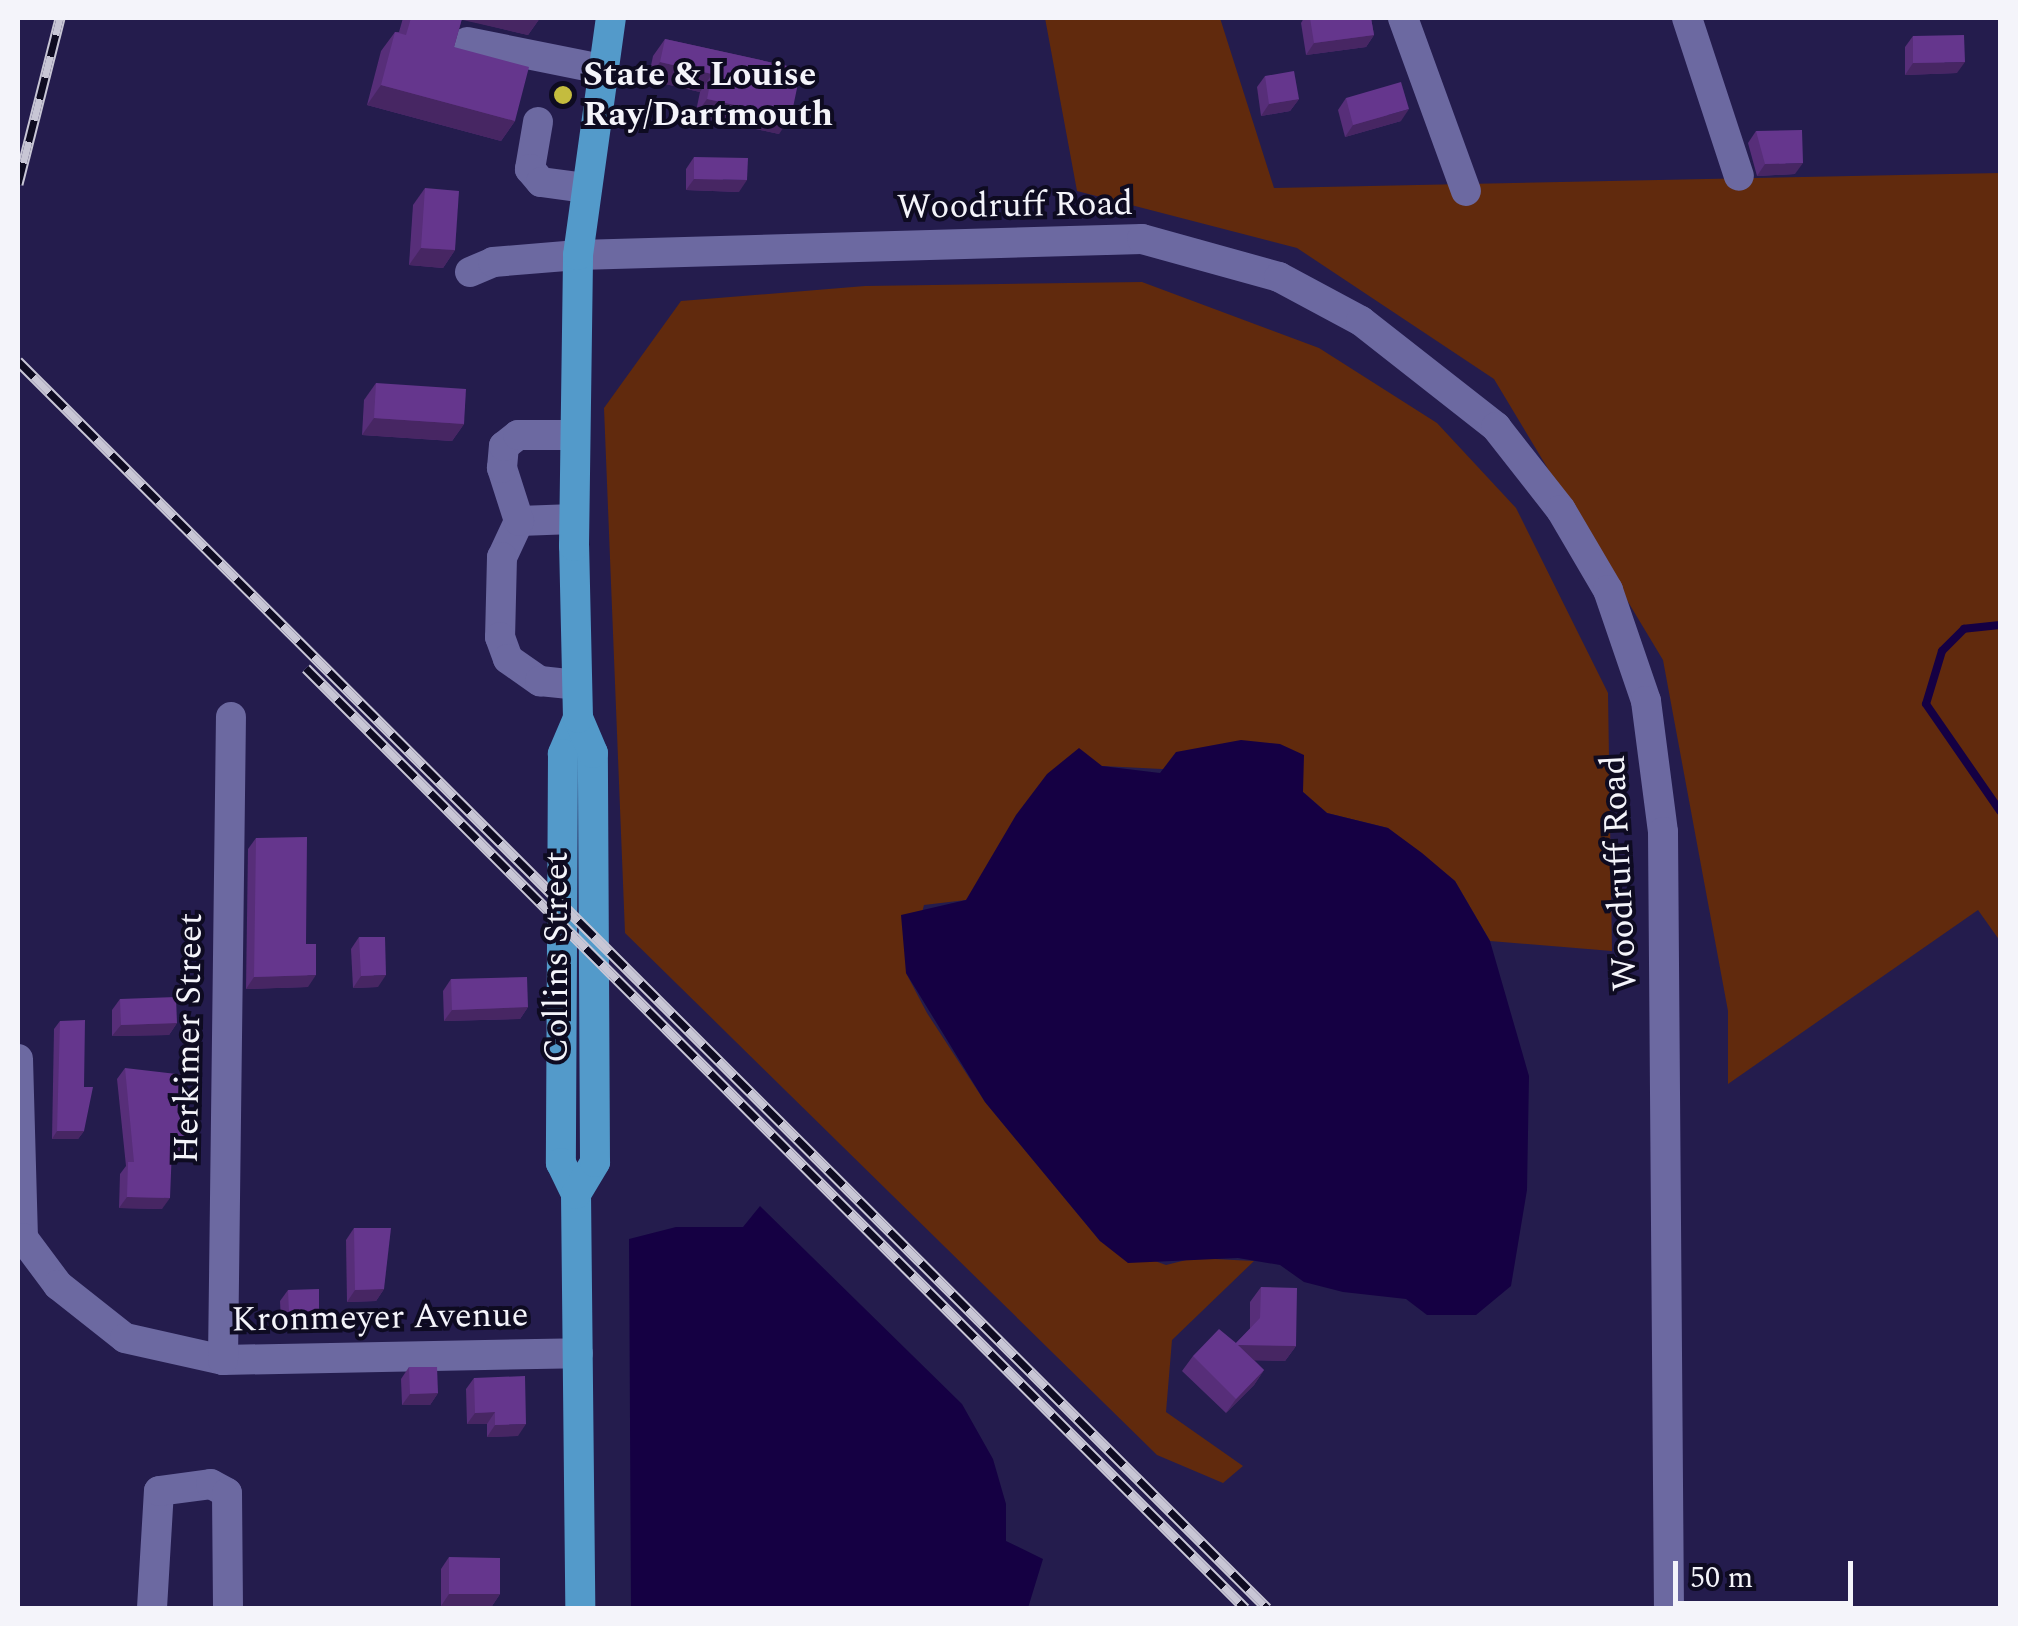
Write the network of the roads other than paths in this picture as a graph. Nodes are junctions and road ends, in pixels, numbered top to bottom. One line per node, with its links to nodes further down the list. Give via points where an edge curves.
1 (611, 18): 5 (main road, Collins Street)
2 (1402, 18): 9 (street)
3 (1687, 18): 7 (street)
4 (466, 42): 5 (street)
5 (601, 70): 8 (main road, Collins Street)
6 (538, 122): 8 (street, via 530,169 541,182)
7 (1739, 176)
8 (585, 188): 10 (main road, Collins Street)
9 (1466, 191)
10 (578, 256): 11 (street, Woodruff Road, via 493,262); 12 (main road, Collins Street); 23 (street, Woodruff Road, via 1142,239 1279,277 1361,320 1496,427 1561,510 1608,590 1646,701 1662,832)
11 (470, 272)
12 (573, 435): 13 (main road, Collins Street); 14 (street, via 518,435 504,446 502,468)
13 (574, 520): 14 (street); 15 (main road, Collins Street)
14 (519, 521): 15 (street, via 502,557 500,637 508,659 540,681)
15 (577, 686): 18 (main road, Collins Street, via 578,718 563,754 561,1163 576,1194)
16 (231, 717): 19 (street, Herkimer Street)
17 (18, 1059): 19 (street, Kronmeyer Avenue, via 23,1238 58,1285 126,1338)
18 (578, 1353): 19 (street, Kronmeyer Avenue); 22 (main road, Collins Street)
19 (223, 1360)
20 (152, 1608): 21 (street, via 159,1490 210,1484 228,1493)
21 (228, 1608)
22 (580, 1608)
23 (1669, 1608)

